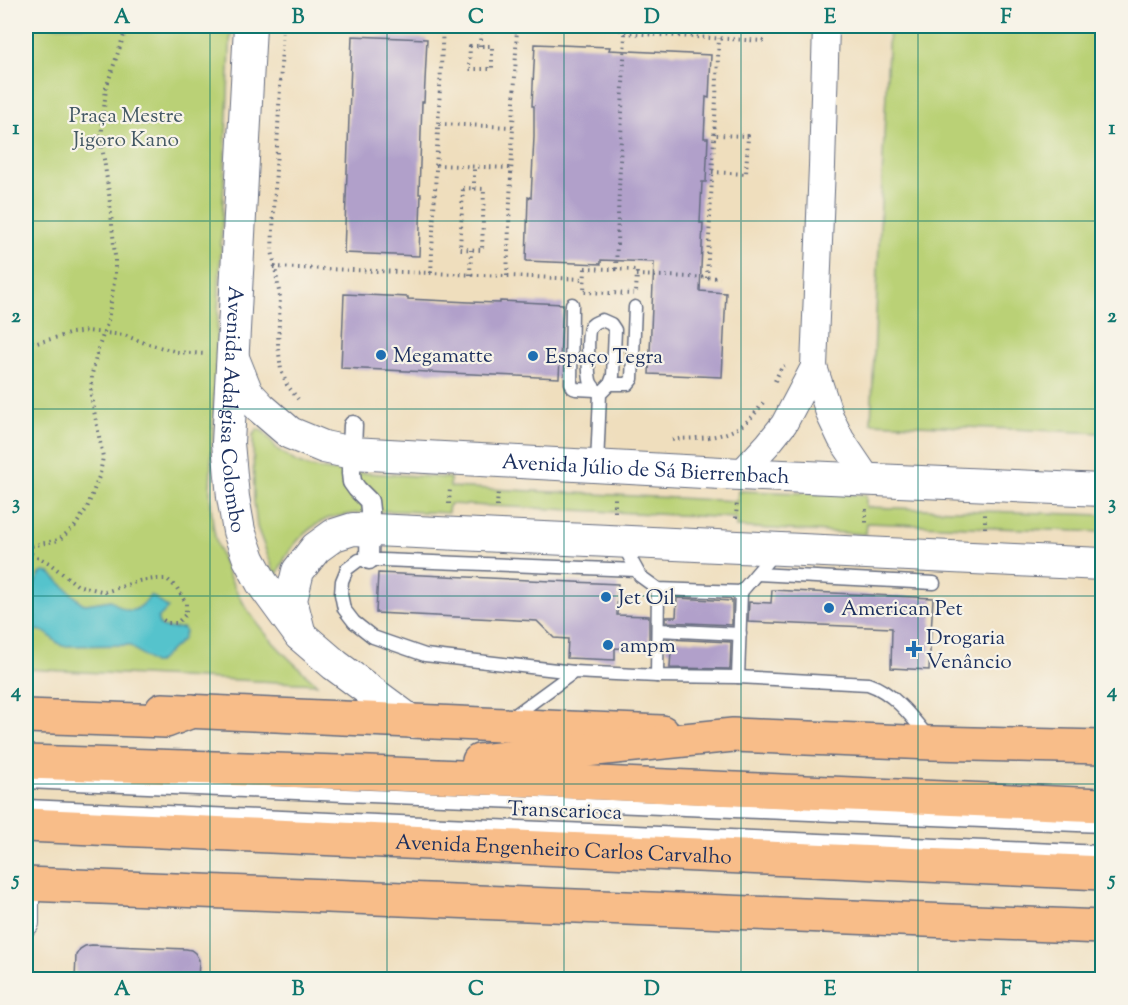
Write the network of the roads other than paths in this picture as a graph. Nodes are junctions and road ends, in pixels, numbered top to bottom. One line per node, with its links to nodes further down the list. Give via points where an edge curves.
1 (250, 26): 5 (street, Avenida Adalgisa Colombo)
2 (826, 26): 6 (street)
3 (572, 304): 8 (lane, via 571,383 573,388)
4 (635, 307): 7 (lane, via 632,379 628,384)
5 (221, 356): 9 (street, Avenida Júlio de Sá Bierrenbach, via 247,393 290,433 324,447); 25 (street, Avenida Adalgisa Colombo, via 239,531 262,583)
6 (814, 367): 11 (street, via 784,423); 13 (street, via 830,416)
7 (610, 384): 8 (lane); 8 (lane, via 615,330 602,320 593,323 589,334 588,374)
8 (598, 392): 10 (lane)
9 (353, 439): 10 (street, Avenida Júlio de Sá Bierrenbach); 15 (street, via 352,482 369,501)
10 (597, 466): 11 (street, Avenida Júlio de Sá Bierrenbach)
11 (739, 487): 13 (street, Avenida Júlio de Sá Bierrenbach)
12 (1102, 490): 13 (street, Avenida Júlio de Sá Bierrenbach)
13 (867, 493)
14 (618, 527): 15 (street); 16 (street); 18 (lane)
15 (369, 545): 18 (lane); 25 (street, via 353,529 334,535 316,548 298,571 291,600); 26 (lane, via 347,569 341,594 344,609 373,637 425,655)
16 (777, 549): 17 (street); 19 (lane)
17 (1102, 564)
18 (636, 570): 21 (lane)
19 (757, 574): 20 (lane); 22 (lane)
20 (934, 584)
21 (658, 589): 22 (lane); 23 (lane)
22 (741, 592): 24 (lane)
23 (658, 630): 24 (lane); 27 (lane)
24 (740, 634): 28 (lane)
25 (300, 635): 32 (street, Avenida Adalgisa Colombo)
26 (574, 672): 27 (lane); 33 (lane)
27 (657, 676): 28 (lane)
28 (738, 677): 35 (lane, via 868,684 883,691 910,715)
29 (26, 704): 30 (main road)
30 (192, 711): 31 (main road, via 166,721); 32 (main road)
31 (26, 716)
32 (412, 722): 33 (main road)
33 (500, 726): 34 (main road)
34 (733, 735): 35 (main road); 38 (main road)
35 (932, 743): 36 (main road)
36 (1102, 747)
37 (26, 762): 38 (main road)
38 (370, 772): 40 (main road)
39 (26, 782): 43 (lane, Transcarioca)
40 (1102, 805)
41 (26, 806): 44 (lane, Transcarioca)
42 (26, 825): 45 (main road, Avenida Engenheiro Carlos Carvalho)
43 (1102, 826)
44 (1102, 852)
45 (1102, 873)
46 (26, 884): 47 (street); 48 (main road)
47 (26, 923)
48 (1102, 927)

